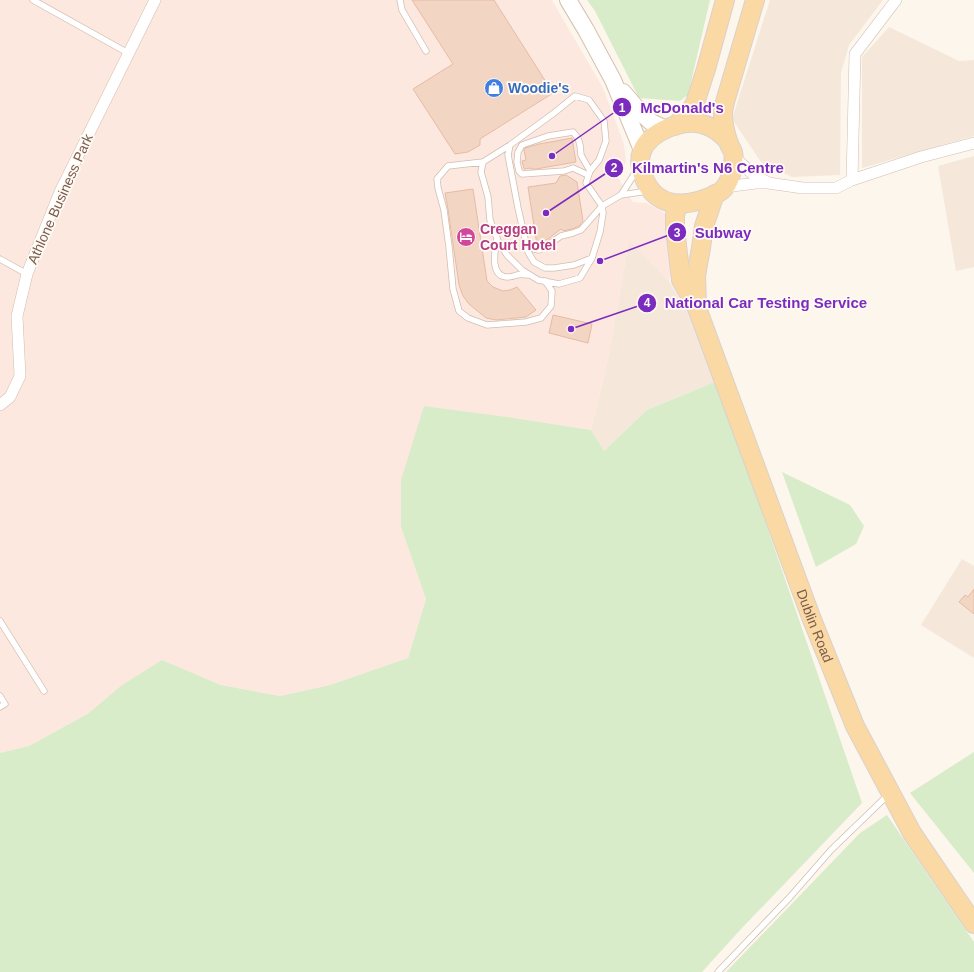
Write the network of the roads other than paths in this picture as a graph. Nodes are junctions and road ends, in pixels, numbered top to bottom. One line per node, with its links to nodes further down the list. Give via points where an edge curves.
1 (33, 0): 9 (lane)
2 (154, 0): 9 (street, Athlone Business Park)
3 (400, 0): 8 (lane, via 402,10)
4 (568, 0): 10 (main road)
5 (725, 0): 11 (main road, via 695,103 690,111)
6 (754, 0): 14 (main road, via 723,114)
7 (896, 0): 18 (street, via 855,54)
8 (426, 51)
9 (128, 53): 29 (street, Athlone Business Park, via 60,192)
10 (613, 80): 11 (main road, via 646,118); 15 (main road)
11 (670, 127): 14 (main road, via 690,123 702,124 721,133); 15 (main road, via 649,141)
12 (974, 143): 18 (street)
13 (510, 145): 16 (lane); 17 (lane, via 575,96 589,100 604,121 606,141 599,160); 26 (lane, via 508,156)
14 (731, 150): 19 (street, via 755,176); 21 (main road, via 732,170)
15 (641, 158): 20 (main road, via 645,180); 22 (lane)
16 (483, 162): 25 (lane, via 481,172 488,197 490,220); 31 (lane, via 448,166 437,179 444,210 453,289 459,311 468,318 487,325 526,322 541,318 550,306 552,291)
17 (589, 173): 17 (lane, via 581,155 578,138 573,132 533,141 522,145 518,152 517,162 522,174 573,168); 24 (lane, via 586,183)
18 (852, 180): 19 (street, via 836,188 803,188)
19 (768, 183): 21 (street)
20 (650, 190): 22 (lane); 23 (main road, via 663,201)
21 (720, 191): 23 (main road, via 701,200); 32 (main road, Dublin Road, via 704,226 696,276)
22 (621, 195): 24 (lane)
23 (678, 204): 32 (main road, Dublin Road, via 675,228 678,264 681,280)
24 (602, 206): 26 (lane, via 581,230 561,236 539,250); 27 (lane, via 600,232)
25 (497, 237): 30 (lane, via 507,255); 30 (lane, via 494,261 495,270 500,276)
26 (526, 244): 27 (lane, via 534,262 545,268 574,265)
27 (592, 258): 31 (lane, via 580,278 559,284)
28 (0, 259): 29 (lane)
29 (27, 274): 33 (street, Athlone Business Park, via 18,316 20,376 10,397)
30 (529, 275): 31 (lane)
31 (545, 281)
32 (697, 308): 38 (main road, Dublin Road, via 814,624 855,726)
33 (0, 405)
34 (0, 620): 35 (lane)
35 (44, 691)
36 (0, 696): 37 (lane, via 5,704)
37 (0, 707)
38 (890, 792): 39 (main road, Dublin Road, via 912,833); 40 (lane, via 831,850)
39 (974, 924)
40 (718, 972)

